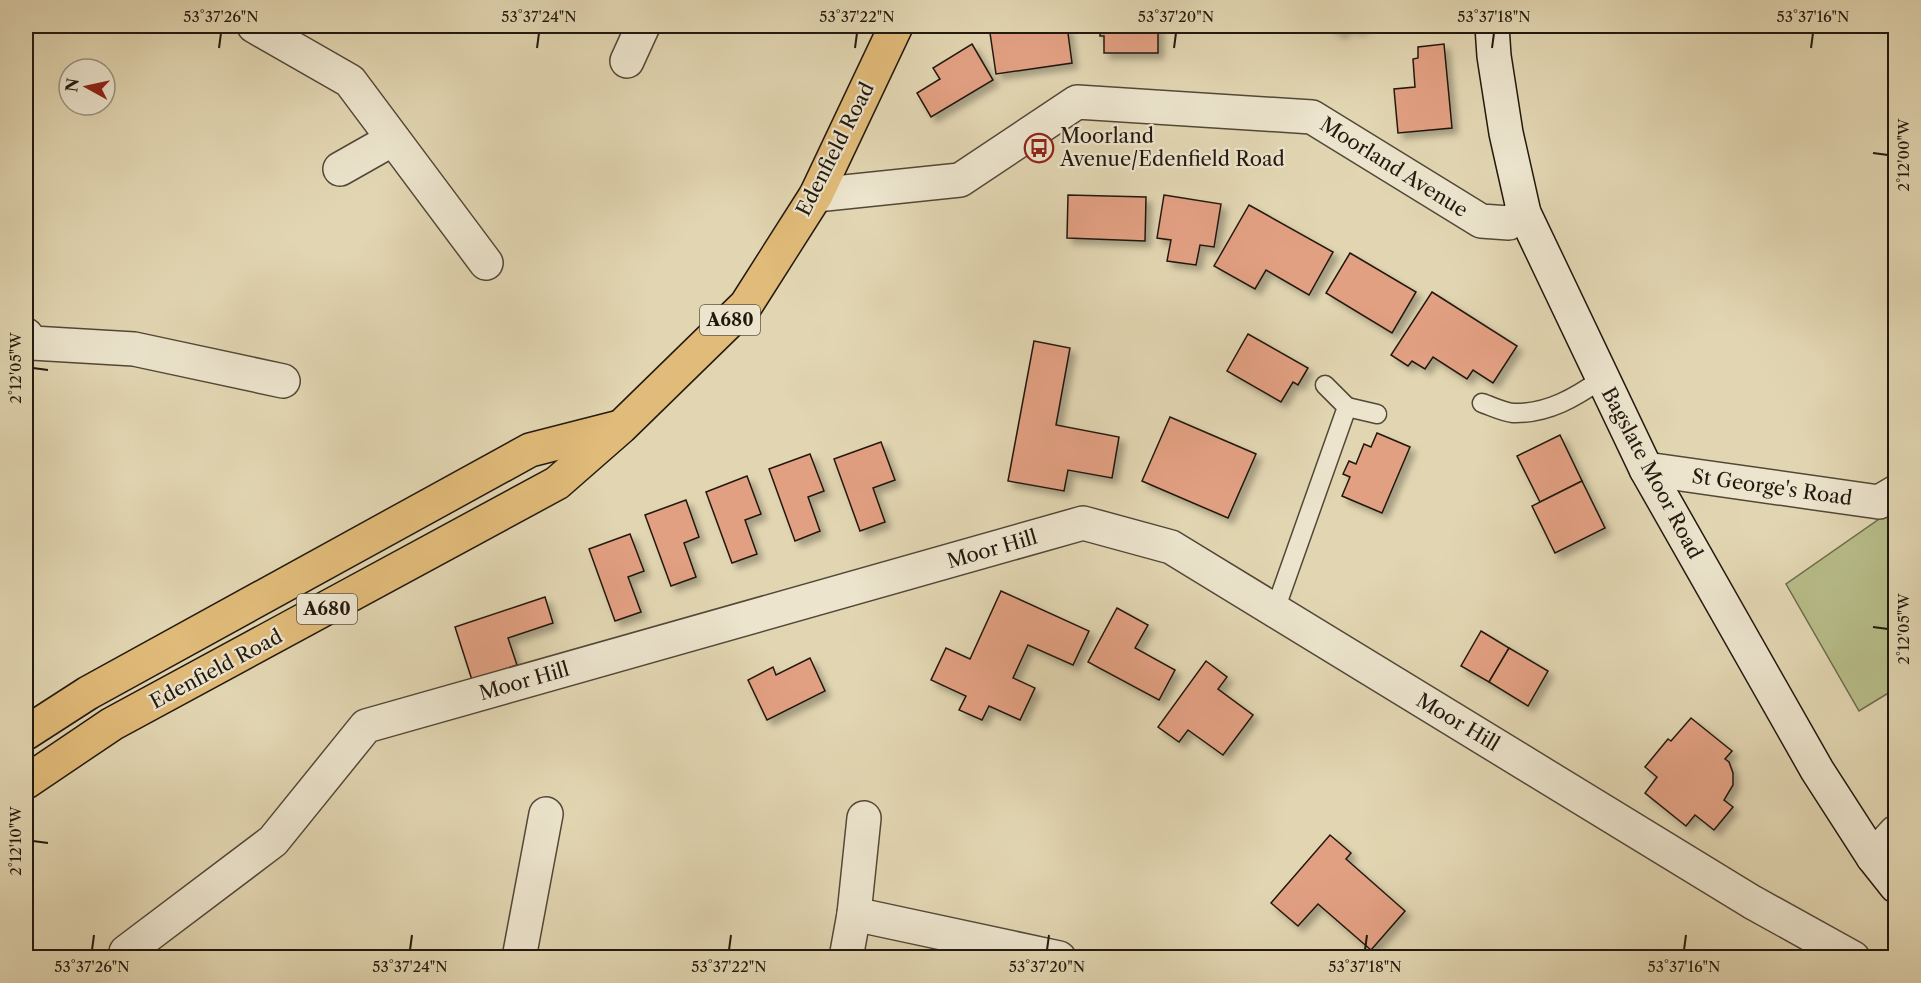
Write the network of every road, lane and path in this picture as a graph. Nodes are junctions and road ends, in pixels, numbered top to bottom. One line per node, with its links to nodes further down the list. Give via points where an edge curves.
1 (254, 26): 6 (street, via 350,81)
2 (643, 26): 5 (street)
3 (896, 26): 8 (main road, Edenfield Road / A680)
4 (1492, 26): 9 (street, Bagslate Moor Road, via 1506,133)
5 (627, 61)
6 (393, 139): 7 (street); 10 (street)
7 (340, 169)
8 (816, 195): 9 (street, Moorland Avenue, via 960,180 1077,102 1311,117 1481,221 1509,224); 18 (main road, Edenfield Road / A680, via 746,305)
9 (1524, 213): 12 (street, Bagslate Moor Road)
10 (486, 263)
11 (26, 335): 13 (street, via 32,343 134,349)
12 (1603, 378): 15 (lane, via 1573,399 1540,411 1511,413); 19 (street, Bagslate Moor Road)
13 (284, 381)
14 (1325, 385): 16 (lane)
15 (1482, 403)
16 (1347, 407): 17 (lane); 22 (lane)
17 (1377, 414)
18 (621, 427): 21 (main road, Edenfield Road / A680, via 530,450); 23 (main road, Edenfield Road / A680, via 557,483)
19 (1646, 469): 20 (street, St George's Road, via 1879,502); 29 (street, Bagslate Moor Road, via 1817,770)
20 (1896, 492)
21 (247, 606): 23 (main road); 24 (main road, Edenfield Road / A680, via 88,693)
22 (1275, 610): 32 (street, Moor Hill, via 1171,547 1083,523 366,726 273,841); 36 (street, Moor Hill, via 1752,902)
23 (264, 643): 25 (main road, Edenfield Road / A680, via 112,724)
24 (26, 734)
25 (26, 783)
26 (546, 814): 33 (street)
27 (864, 818): 31 (street)
28 (1896, 832): 29 (street)
29 (1873, 857): 30 (street, Bagslate Moor Road)
30 (1896, 886)
31 (854, 914): 34 (street); 35 (street)
32 (126, 952)
33 (519, 957)
34 (846, 957)
35 (1059, 957)
36 (1853, 957)

